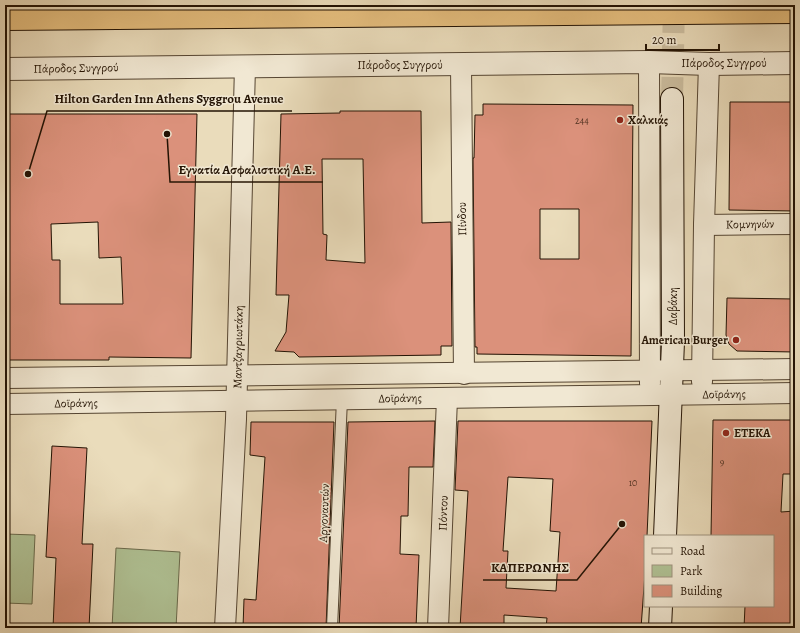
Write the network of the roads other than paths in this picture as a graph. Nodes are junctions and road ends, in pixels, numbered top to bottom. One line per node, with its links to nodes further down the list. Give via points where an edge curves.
1 (795, 12): 2 (highway)
2 (5, 19)
3 (649, 62): 5 (street, Πάροδος Συγγρού); 6 (street, Πάροδος Συγγρού); 15 (street, Δαβάκη)
4 (795, 63): 5 (street, Πάροδος Συγγρού)
5 (708, 64): 11 (street)
6 (461, 65): 7 (street, Πάροδος Συγγρού); 16 (street, Πίνδου)
7 (245, 66): 8 (street, Πάροδος Συγγρού); 17 (street, Μαντζαγριωτάκη)
8 (5, 69)
9 (672, 99): 14 (street, Δαβάκη)
10 (795, 224): 11 (street, Κομνηνών)
11 (704, 225): 13 (street)
12 (795, 369): 13 (street, Δοϊράνης)
13 (703, 370): 14 (street, Δοϊράνης); 20 (street)
14 (672, 371): 15 (street, Δοϊράνης); 21 (street, Δαβάκη)
15 (649, 372): 16 (street, Δοϊράνης); 21 (street, Δαβάκη)
16 (464, 374): 17 (street, Δοϊράνης)
17 (237, 376): 18 (street, Δοϊράνης); 24 (street, Μαντζαγριωτάκη)
18 (5, 378)
19 (795, 393): 20 (street, Δοϊράνης)
20 (702, 394): 21 (street, Δοϊράνης)
21 (661, 395): 22 (street, Δοϊράνης); 26 (street, Δαβάκη)
22 (447, 398): 23 (street, Δοϊράνης); 30 (street, Πόντου)
23 (342, 399): 24 (street, Δοϊράνης); 29 (lane, Αργοναυτών)
24 (237, 401): 25 (street, Δοϊράνης); 28 (street, Μαντζαγριωτάκη)
25 (5, 404)
26 (665, 535)
27 (661, 607): 31 (street)
28 (225, 628)
29 (332, 628)
30 (438, 628)
31 (660, 628)

